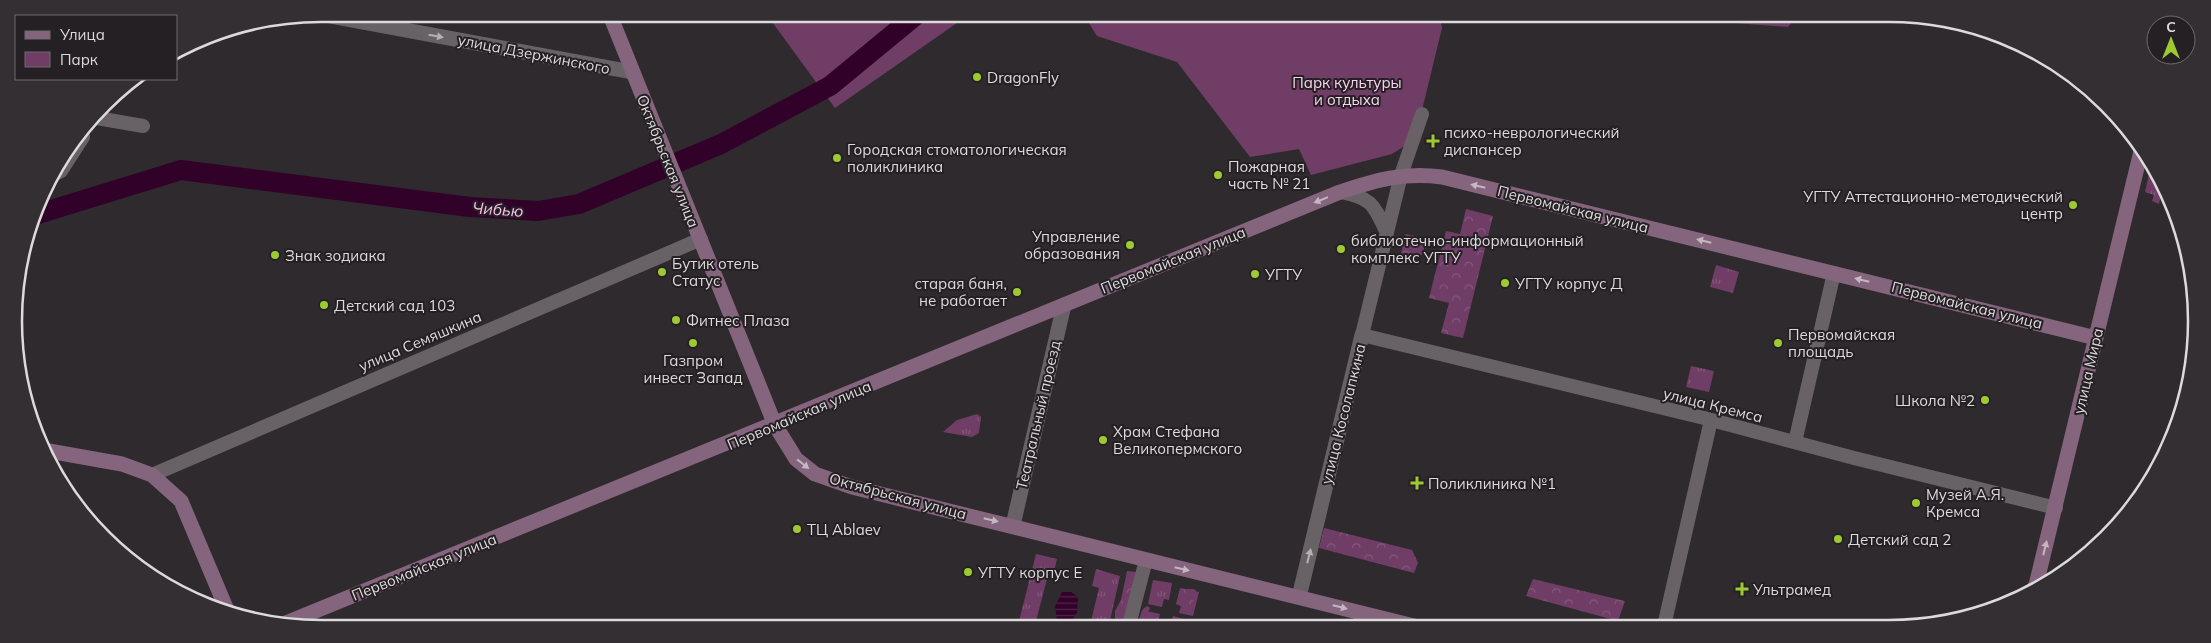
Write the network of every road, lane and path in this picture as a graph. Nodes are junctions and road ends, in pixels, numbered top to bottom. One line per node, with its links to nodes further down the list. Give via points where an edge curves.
1 (362, 22): 3 (street, улица Дзержинского, one-way to 3)
2 (613, 22): 3 (main road, Октябрьская улица)
3 (632, 72): 11 (main road, Октябрьская улица)
4 (1422, 114): 8 (street, улица Косолапкина)
5 (102, 119): 6 (street)
6 (143, 126)
7 (2139, 158): 15 (main road, улица Мира)
8 (1401, 175): 9 (main road, Первомайская улица); 10 (street, улица Косолапкина); 12 (main road, Первомайская улица, one-way to 8, via 1442,178)
9 (1340, 192): 10 (street, via 1360,196 1374,206); 13 (main road, Первомайская улица, one-way to 13)
10 (1386, 231): 14 (street, улица Косолапкина)
11 (701, 239): 17 (main road, Октябрьская улица); 20 (street, улица Семяшкина)
12 (1834, 273): 15 (main road, Первомайская улица, one-way to 12); 18 (street)
13 (1064, 305): 17 (main road, Первомайская улица); 22 (street, Театральный проезд)
14 (1362, 335): 16 (street, улица Кремса); 25 (street, улица Косолапкина, one-way to 14)
15 (2096, 338): 21 (main road, улица Мира)
16 (1711, 420): 18 (street, улица Кремса); 30 (street)
17 (775, 425): 22 (main road, Октябрьская улица, one-way to 22, via 796,459 816,474 852,487); 27 (main road, Первомайская улица)
18 (1795, 442): 21 (street, улица Кремса)
19 (52, 452): 20 (main road, via 122,464)
20 (152, 475): 26 (main road, via 181,501)
21 (2056, 508): 24 (main road, улица Мира, one-way to 21)
22 (1013, 525): 23 (main road, Октябрьская улица)
23 (1146, 560): 25 (main road, Октябрьская улица, one-way to 25); 28 (street)
24 (2037, 581)
25 (1299, 597): 29 (main road, Октябрьская улица, one-way to 29)
26 (225, 605)
27 (295, 619)
28 (1130, 620)
29 (1390, 620)
30 (1665, 620)

